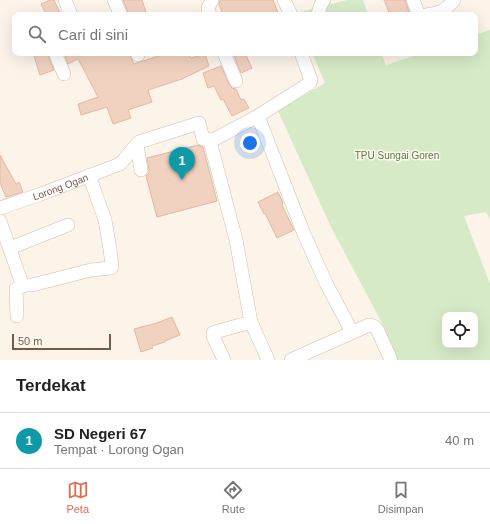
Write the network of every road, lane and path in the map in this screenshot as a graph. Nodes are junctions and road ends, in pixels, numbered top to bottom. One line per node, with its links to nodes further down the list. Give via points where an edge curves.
1 (65, 0): 8 (street)
2 (114, 0): 9 (street)
3 (212, 0): 10 (street, via 208,8)
4 (284, 0): 11 (street)
5 (324, 0): 12 (street)
6 (413, 0): 13 (street)
7 (454, 0): 14 (street)
8 (70, 12)
9 (120, 12)
10 (209, 12)
11 (290, 12)
12 (318, 12)
13 (418, 12)
14 (440, 12)
15 (56, 56): 18 (street)
16 (225, 56): 19 (street)
17 (302, 56): 20 (street, via 310,83)
18 (64, 74)
19 (236, 81)
20 (258, 116): 21 (street); 32 (street, via 304,234)
21 (213, 140): 22 (street, via 204,139 199,123); 31 (street, via 211,145 236,240)
22 (138, 144): 23 (street); 24 (street, Lorong Ogan, via 120,164)
23 (141, 170)
24 (89, 175): 25 (street, Lorong Ogan); 29 (street, via 105,220 112,267)
25 (0, 208)
26 (0, 221): 28 (street)
27 (68, 225): 28 (street)
28 (10, 248): 29 (street, via 21,281)
29 (25, 285): 30 (street, via 16,289)
30 (17, 316)
31 (251, 322): 33 (street, via 213,333); 34 (street)
32 (352, 332): 35 (street); 36 (street, via 369,325 374,326)
33 (224, 360)
34 (268, 360)
35 (291, 360)
36 (390, 360)

